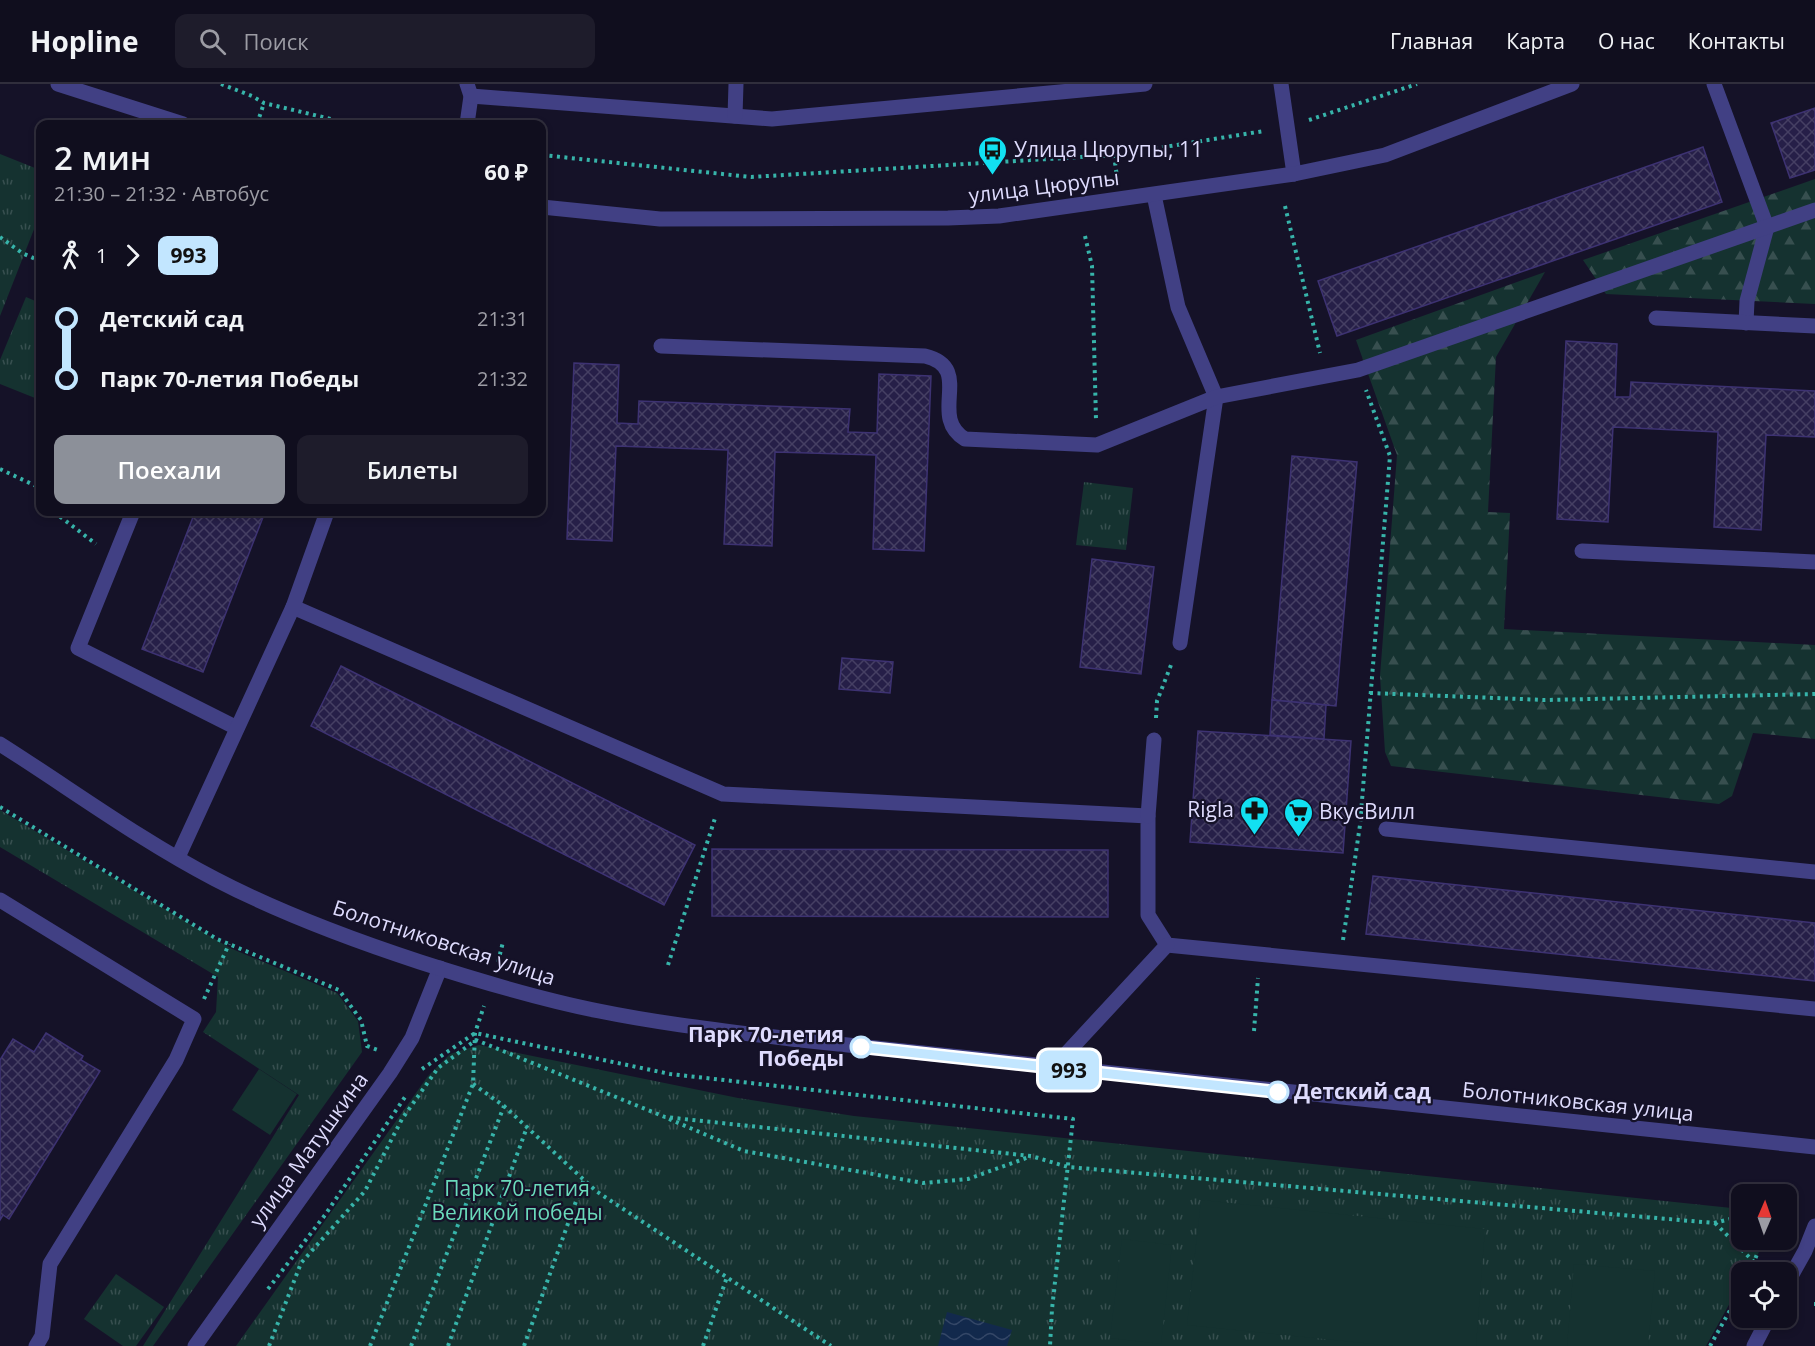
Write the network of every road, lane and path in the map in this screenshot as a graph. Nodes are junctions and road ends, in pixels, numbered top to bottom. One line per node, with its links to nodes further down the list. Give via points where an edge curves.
1 (58, 84): 12 (street)
2 (221, 84): 10 (path)
3 (736, 84): 11 (street)
4 (1145, 84): 11 (street, via 772,119)
5 (1281, 84): 16 (street)
6 (1417, 84): 16 (path)
7 (1572, 84): 18 (street, улица Цюрупы, via 1386,154)
8 (1714, 84): 23 (street)
9 (469, 90): 11 (street); 15 (street)
10 (264, 103): 13 (path); 14 (path)
11 (735, 116)
12 (170, 120)
13 (258, 120)
14 (335, 120)
15 (467, 120)
16 (1287, 128): 17 (path, via 1114,155 751,177); 18 (street)
17 (546, 155)
18 (1294, 174): 19 (street, улица Цюрупы)
19 (1154, 195): 21 (street, улица Цюрупы, via 999,216 948,218 660,219); 33 (street, via 1178,307)
20 (1285, 206): 32 (path)
21 (546, 207)
22 (1815, 210): 23 (street)
23 (1767, 227): 28 (street, via 1747,301); 31 (street)
24 (1085, 236): 34 (path, via 1092,266)
25 (0, 237): 26 (path)
26 (36, 259)
27 (1656, 318): 28 (street)
28 (1746, 323): 29 (street)
29 (1815, 326)
30 (661, 346): 34 (street, via 925,356 946,367 951,426 965,440)
31 (1358, 370): 32 (street); 45 (path, via 1390,456)
32 (1326, 377): 33 (street)
33 (1216, 397): 34 (street); 44 (street)
34 (1097, 445)
35 (0, 470): 36 (path)
36 (36, 486)
37 (59, 516): 41 (path)
38 (131, 516): 41 (street)
39 (326, 516): 43 (street)
40 (1582, 551): 42 (street)
41 (114, 557): 47 (street, via 78,648)
42 (1815, 562)
43 (293, 607): 47 (street); 50 (street)
44 (1180, 643): 48 (path, via 1157,701)
45 (1370, 693): 46 (path, via 1545,700); 59 (path, via 1360,825)
46 (1815, 694)
47 (237, 728): 53 (street)
48 (1154, 740): 51 (street)
49 (0, 744): 53 (street, Болотниковская улица)
50 (723, 794): 51 (street); 60 (path)
51 (1148, 816): 57 (street, via 1148,915)
52 (1386, 829): 54 (street)
53 (178, 857): 61 (street, Болотниковская улица, via 214,878 331,931)
54 (1815, 872)
55 (0, 900): 63 (street)
56 (229, 944): 63 (path)
57 (1167, 945): 58 (street); 67 (street)
58 (1260, 954): 59 (street); 64 (path)
59 (1340, 962): 62 (street)
60 (668, 965)
61 (440, 968): 67 (street, Болотниковская улица, via 491,985 598,1011 674,1024); 88 (street, улица Матушкина, via 412,1038 390,1073)
62 (1815, 1009)
63 (194, 1019): 87 (street, via 176,1060 50,1264 42,1336)
64 (1254, 1031)
65 (475, 1033): 66 (path)
66 (476, 1040): 68 (path); 71 (path); 89 (path, via 438,1068 402,1119 365,1191 301,1263)
67 (1053, 1068): 74 (street, Болотниковская улица)
68 (473, 1084): 70 (path); 90 (path)
69 (410, 1089): 84 (path, via 325,1215)
70 (504, 1106): 73 (path); 91 (path)
71 (665, 1117): 75 (path); 75 (path, via 744,1150 923,1183 968,1179)
72 (1073, 1119): 76 (path)
73 (527, 1127): 77 (path); 92 (path)
74 (1815, 1147)
75 (1031, 1156): 76 (path)
76 (1068, 1167): 79 (path); 96 (path)
77 (584, 1179): 83 (path, via 596,1191); 93 (path)
78 (1731, 1218): 79 (path)
79 (1714, 1222): 81 (path)
80 (1815, 1227): 82 (street)
81 (1754, 1262)
82 (1797, 1265)
83 (727, 1277): 94 (path); 95 (path)
84 (268, 1290)
85 (1731, 1308): 97 (path)
86 (1763, 1328): 98 (street)
87 (36, 1346)
88 (195, 1346)
89 (269, 1346)
90 (370, 1346)
91 (411, 1346)
92 (448, 1346)
93 (524, 1346)
94 (703, 1346)
95 (831, 1346)
96 (1050, 1346)
97 (1710, 1346)
98 (1754, 1346)

